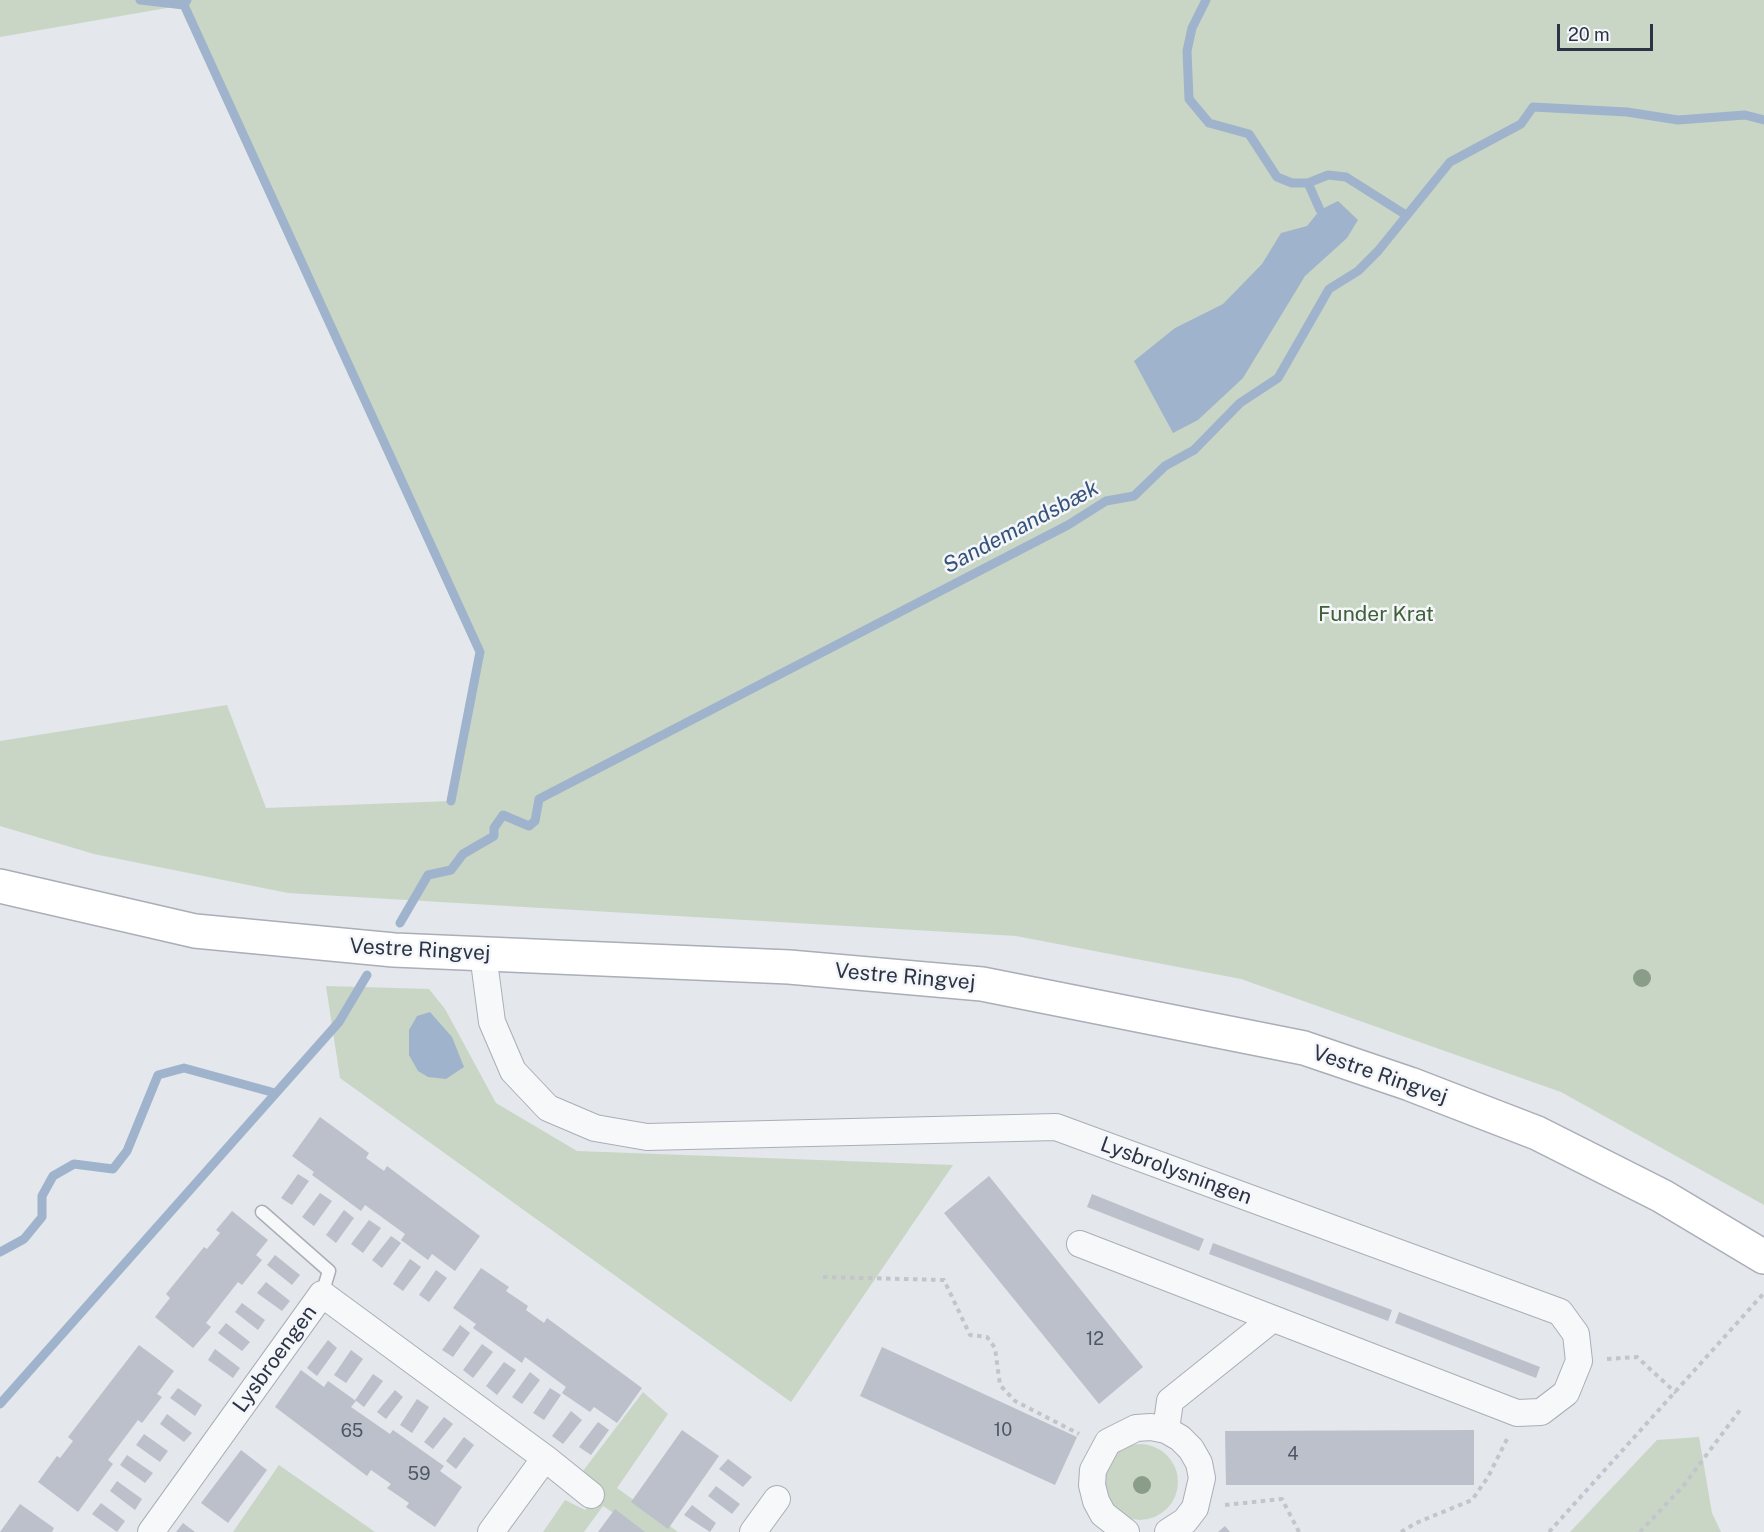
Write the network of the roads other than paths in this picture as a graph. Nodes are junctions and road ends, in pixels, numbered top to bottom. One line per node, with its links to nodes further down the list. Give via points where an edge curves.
1 (0, 886): 2 (main road, Vestre Ringvej, via 195,931 394,950)
2 (483, 954): 5 (main road, Vestre Ringvej, via 789,967 982,984 1304,1048 1537,1133 1662,1196); 7 (street, Lysbrolysningen, via 492,1022 513,1071 549,1108 595,1128 647,1137 1056,1127 1560,1312 1576,1334 1579,1361 1566,1393 1541,1412 1517,1413)
3 (262, 1212): 6 (lane, via 329,1271)
4 (1080, 1244): 7 (street, Lysbrolysningen)
5 (1764, 1257)
6 (322, 1294): 9 (street, Lysbroengen); 12 (street, Lysbroengen)
7 (1271, 1320): 8 (street, via 1170,1401)
8 (1166, 1430): 15 (street, via 1136,1428 1121,1433 1105,1447 1093,1470 1096,1501 1114,1526); 16 (street, via 1191,1449 1202,1478 1196,1507 1185,1521)
9 (545, 1458): 10 (street, Lysbroengen); 13 (street)
10 (591, 1495)
11 (777, 1499): 14 (street)
12 (151, 1532)
13 (491, 1532)
14 (753, 1532)
15 (1126, 1532)
16 (1168, 1532)

